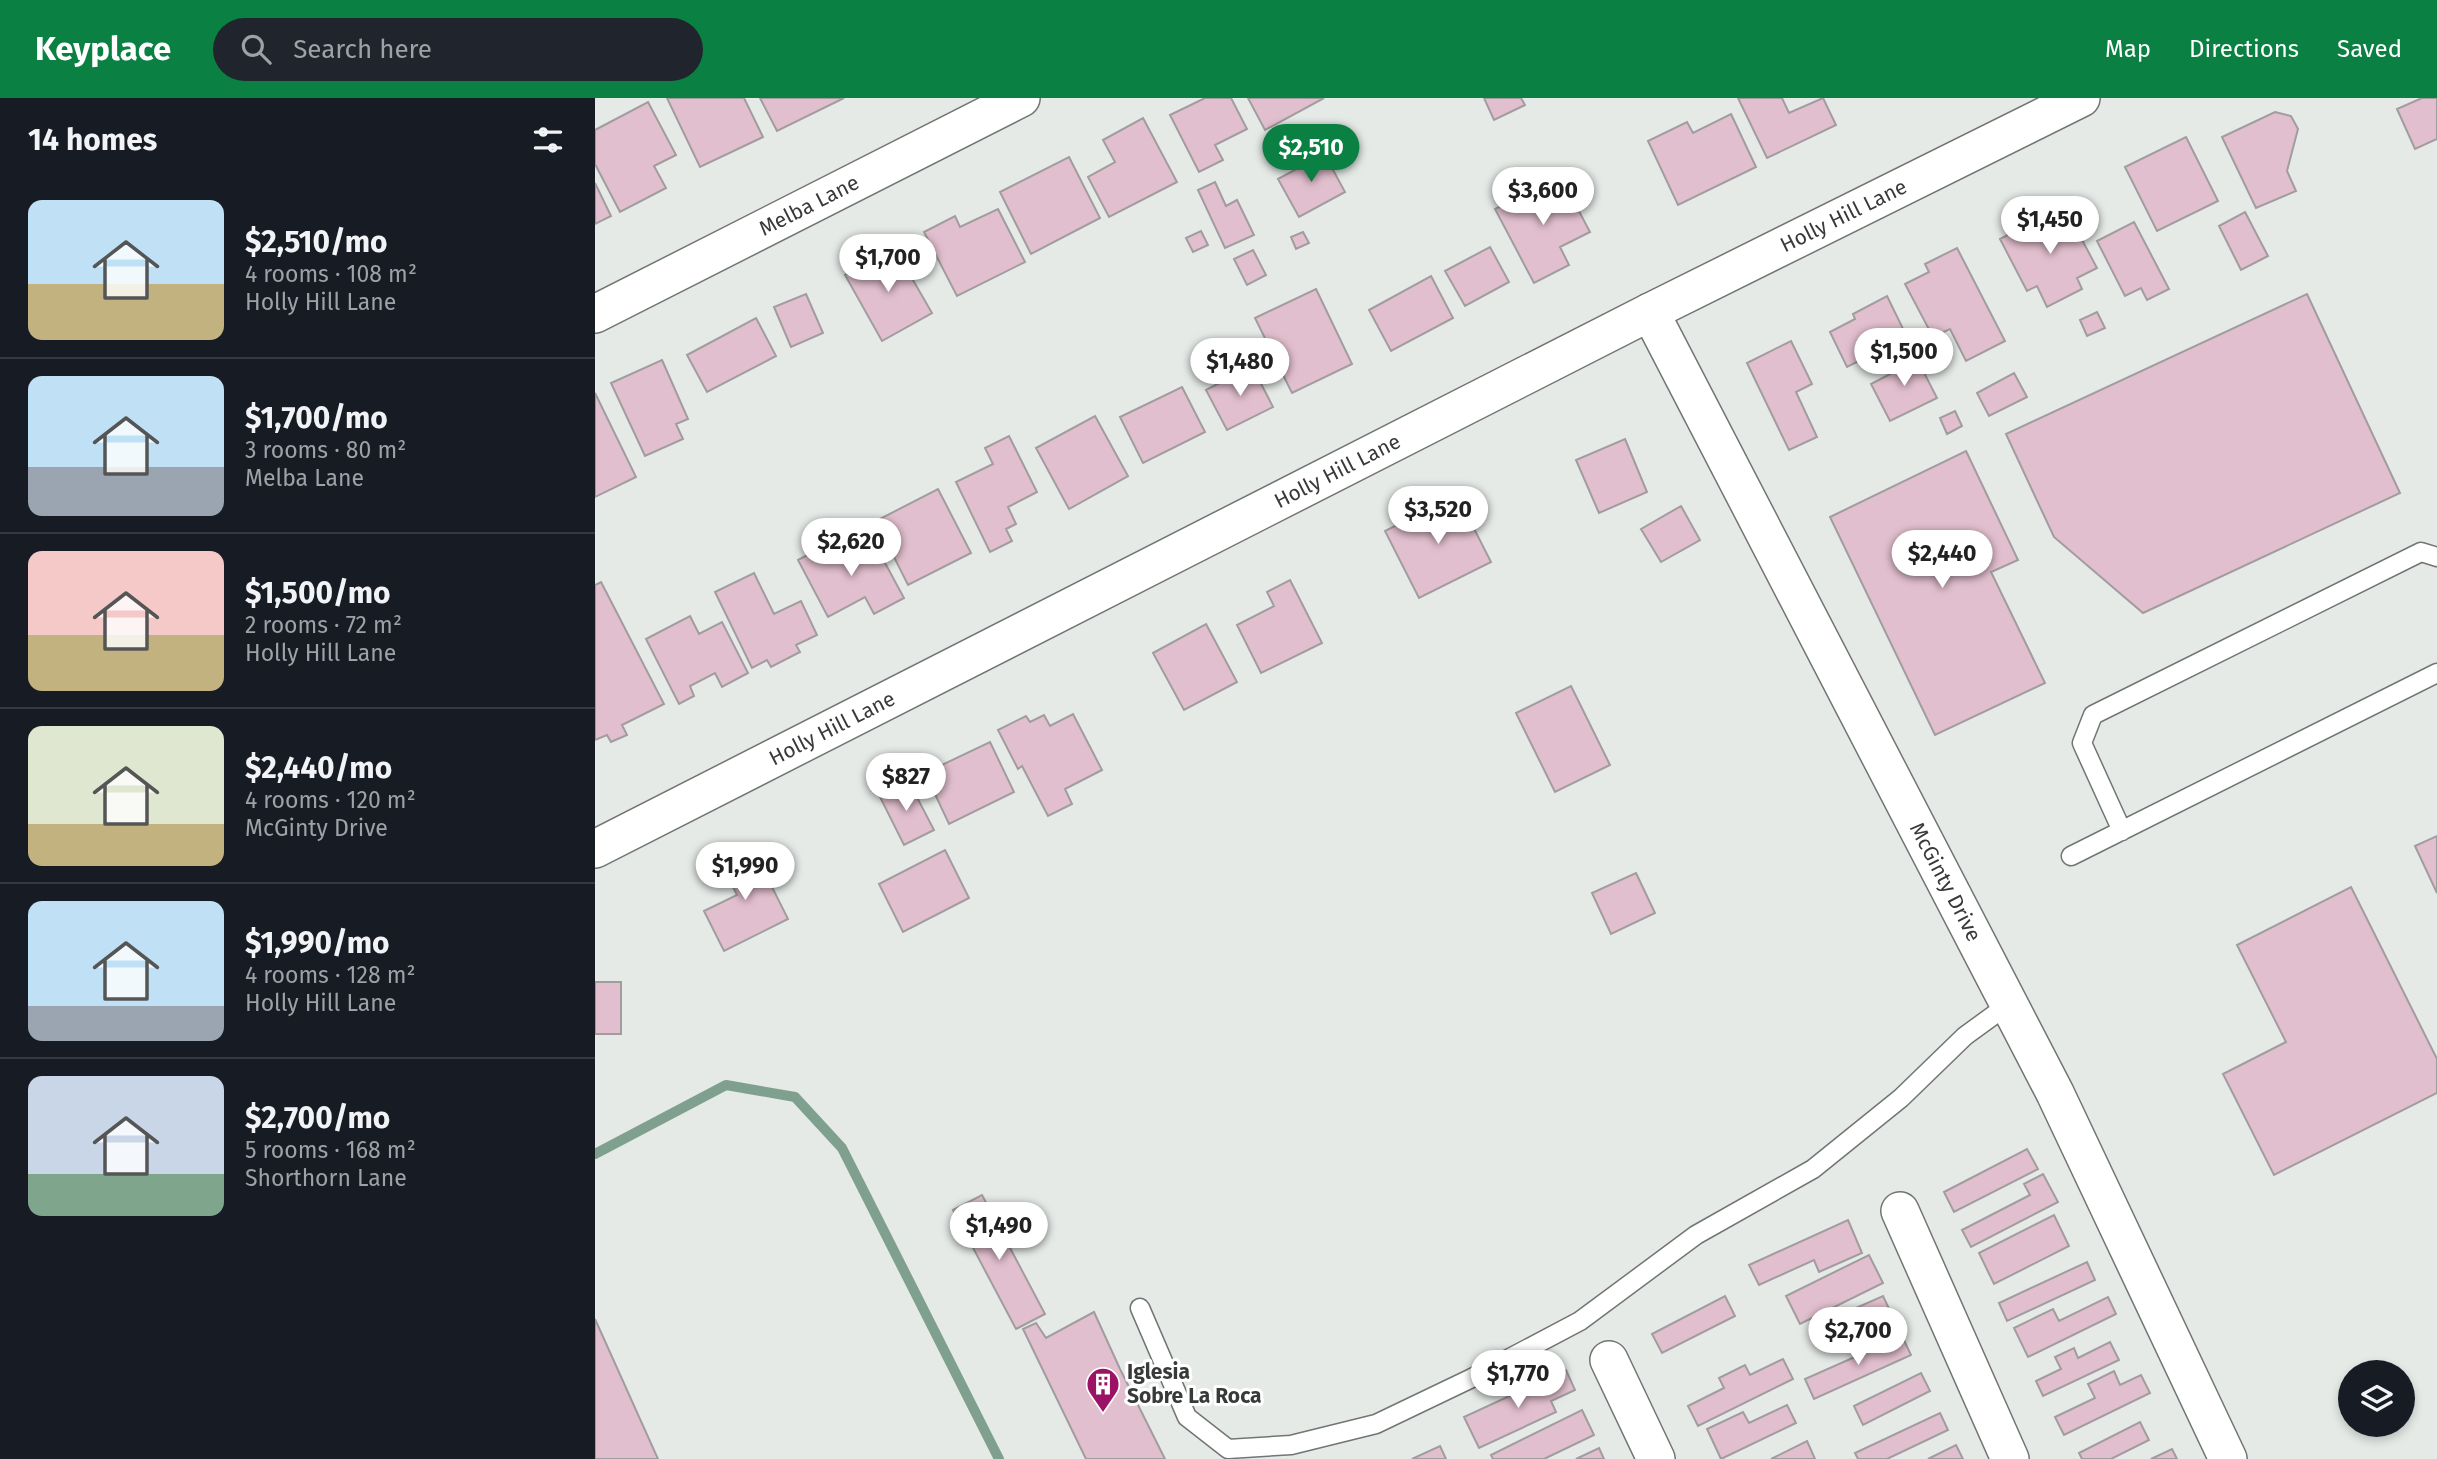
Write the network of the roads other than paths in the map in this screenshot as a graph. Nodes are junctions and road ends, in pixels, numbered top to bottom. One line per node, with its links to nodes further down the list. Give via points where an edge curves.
1 (1021, 98): 4 (street, Melba Lane)
2 (2081, 98): 3 (street, Holly Hill Lane)
3 (1650, 312): 8 (street, Holly Hill Lane); 10 (street, McGinty Drive)
4 (595, 314)
5 (2437, 556): 7 (lane, via 2421,552 2092,715 2082,743)
6 (2437, 673): 7 (lane)
7 (2122, 831): 9 (lane)
8 (595, 849)
9 (2071, 856)
10 (2009, 1004): 12 (lane, via 1965,1036 1901,1098 1813,1169 1696,1235 1580,1321 1376,1424 1291,1445 1228,1450 1187,1417); 16 (street, McGinty Drive)
11 (1900, 1211): 15 (street)
12 (1140, 1308)
13 (1609, 1360): 14 (street)
14 (1656, 1459)
15 (2010, 1459)
16 (2228, 1459)

